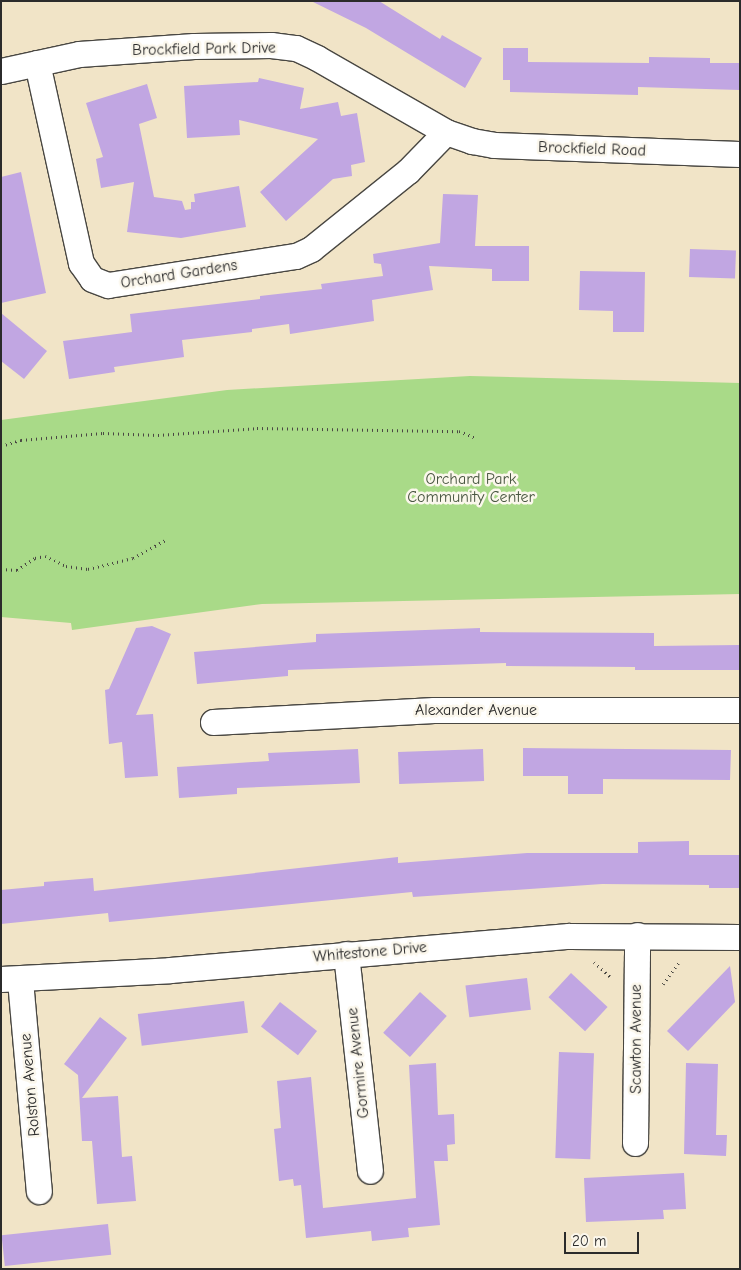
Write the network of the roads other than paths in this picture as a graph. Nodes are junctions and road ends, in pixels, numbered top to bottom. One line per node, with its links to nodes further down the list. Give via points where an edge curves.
1 (37, 63): 2 (street, Brockfield Park Drive); 3 (street, Brockfield Park Drive, via 79,54 164,47 263,44 296,48); 3 (street, Orchard Gardens, via 81,263 92,280 108,285 296,256 311,249 408,172)
2 (1, 70)
3 (446, 132): 4 (street, Brockfield Road, via 494,145)
4 (740, 154)
5 (740, 710): 6 (street, Alexander Avenue, via 434,710)
6 (213, 722)
7 (637, 935): 8 (street, Whitestone Drive); 9 (street, Whitestone Drive, via 584,935); 11 (street, Scawton Avenue)
8 (740, 937)
9 (346, 954): 10 (street, Whitestone Drive); 12 (street, Gormire Avenue)
10 (11, 979): 13 (street, Rolston Avenue)
11 (635, 1143)
12 (370, 1171)
13 (39, 1191)

